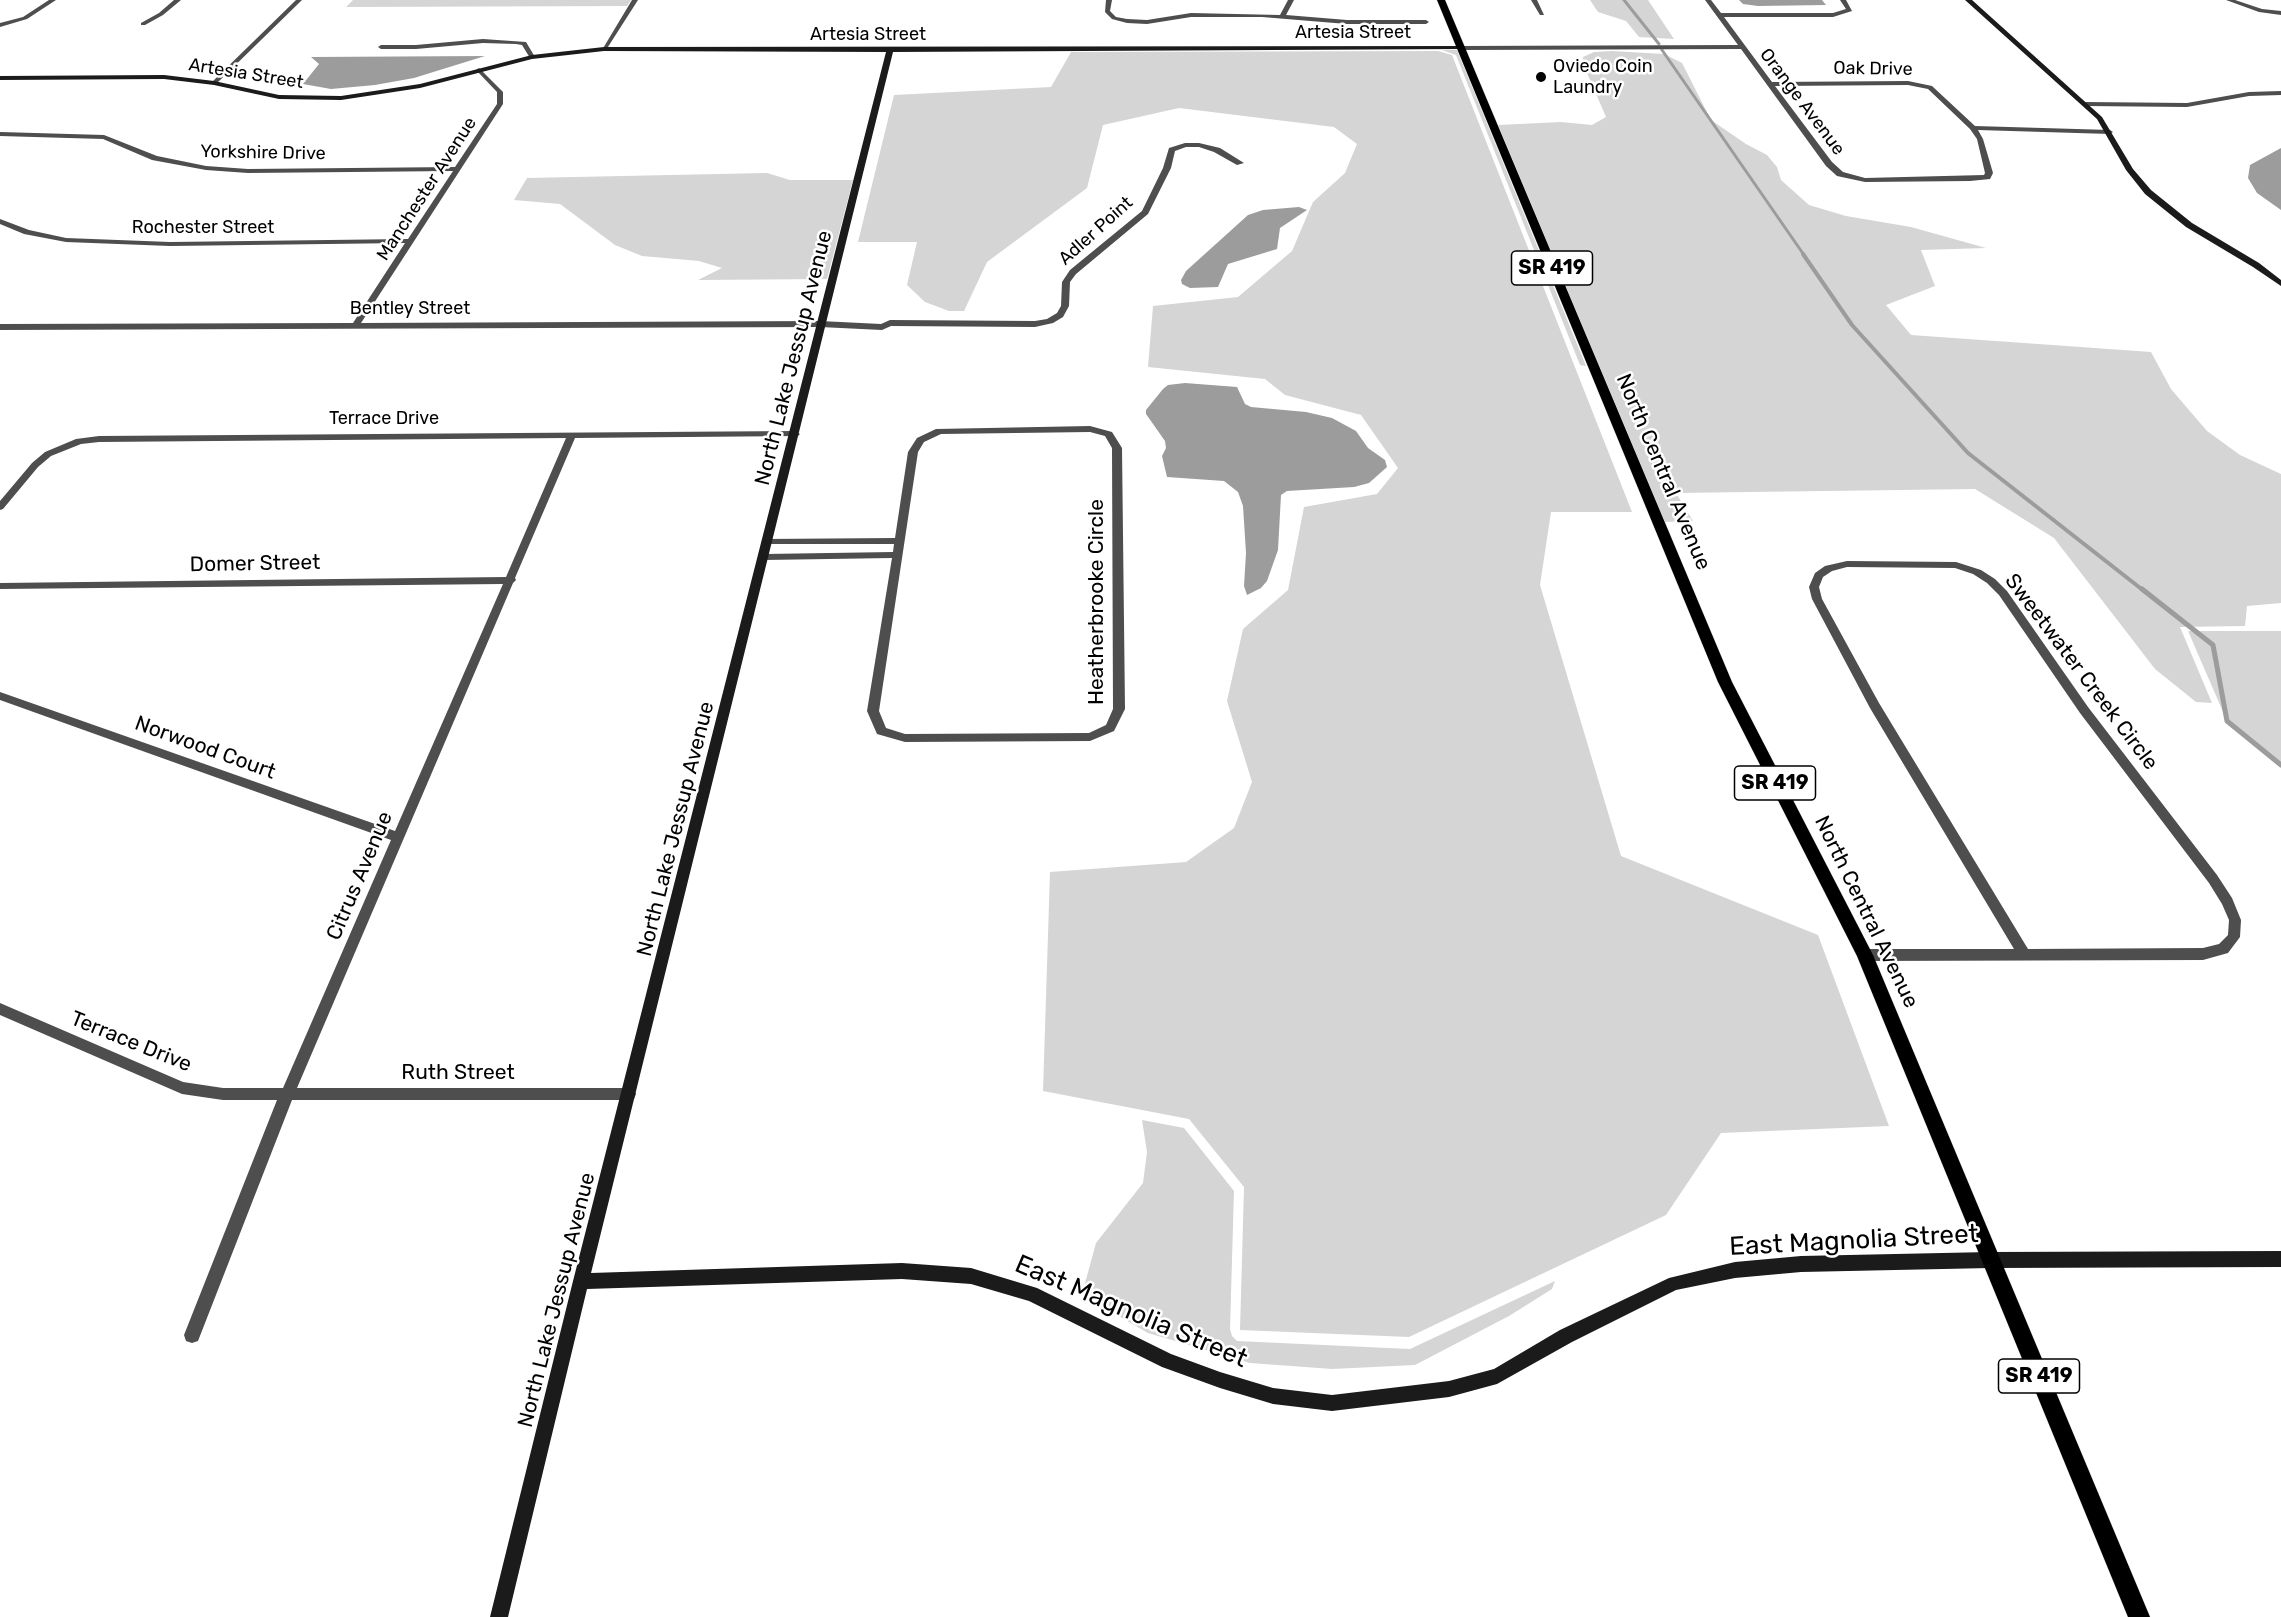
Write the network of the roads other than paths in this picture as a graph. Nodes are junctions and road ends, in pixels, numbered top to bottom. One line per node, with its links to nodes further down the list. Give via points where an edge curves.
1 (53, 0): 19 (street, via 25,18)
2 (178, 0): 18 (street)
3 (299, 0): 28 (street)
4 (635, 0): 23 (street)
5 (1109, 0): 15 (street, via 1107,11 1114,18 1127,21 1191,15)
6 (1291, 0): 15 (street)
7 (1441, 0): 22 (main road, North Central Avenue / SR 419)
8 (1534, 0): 14 (street)
9 (1708, 0): 16 (street, Orange Avenue)
10 (1842, 0): 16 (street, via 1850,10 1833,15)
11 (1968, 0): 31 (street)
12 (2229, 0): 13 (street)
13 (2281, 13)
14 (1542, 14)
15 (1283, 15): 17 (street, via 1347,22)
16 (1719, 15): 21 (street, Orange Avenue)
17 (1426, 22)
18 (143, 24)
19 (0, 25)
20 (381, 47): 25 (street, via 516,42 524,44)
21 (1742, 47): 22 (street, Artesia Street); 29 (street, Orange Avenue)
22 (1461, 48): 24 (street, Artesia Street); 58 (main road, North Central Avenue / SR 419, via 1725,682)
23 (604, 49): 24 (street, Artesia Street); 25 (street, Artesia Street)
24 (890, 50): 41 (street, North Lake Jessup Avenue)
25 (532, 57): 26 (street, Artesia Street)
26 (479, 70): 28 (street, Artesia Street, via 420,86 341,98 279,97); 36 (street, Manchester Avenue, via 500,92 500,104)
27 (0, 78): 28 (street, Artesia Street, via 164,77)
28 (214, 83)
29 (1771, 84): 32 (street, Oak Drive, via 1921,84 1938,91); 37 (street, Orange Avenue)
30 (2281, 93): 31 (street, via 2249,94 2187,105)
31 (2086, 104): 33 (street)
32 (1973, 128): 33 (street); 37 (street, Oak Drive, via 1989,168 1987,177 1865,180)
33 (2110, 132): 40 (street, via 2130,170 2148,192 2189,225)
34 (0, 134): 36 (street, Yorkshire Drive, via 104,137 155,158 206,168)
35 (1240, 163): 41 (street, Adler Point, via 1199,145 1172,150 1145,212 1073,272 1066,282 1065,306 1050,321 890,323 882,327)
36 (458, 169): 39 (street, Manchester Avenue)
37 (1840, 174)
38 (0, 221): 39 (street, Rochester Street, via 27,232 66,240 170,244)
39 (410, 241): 42 (street, Manchester Avenue)
40 (2281, 284)
41 (820, 324): 42 (street, Bentley Street); 44 (street, North Lake Jessup Avenue)
42 (356, 325): 43 (street, Bentley Street)
43 (0, 327)
44 (795, 434): 45 (street, Terrace Drive); 47 (street, North Lake Jessup Avenue)
45 (572, 435): 46 (street, Terrace Drive, via 79,441 42,459); 53 (street, Citrus Avenue)
46 (0, 507)
47 (768, 541): 48 (street); 51 (street, North Lake Jessup Avenue)
48 (840, 541): 49 (street); 52 (street)
49 (900, 541): 50 (street, Heatherbrooke Circle); 50 (street, Heatherbrooke Circle, via 913,452 920,440 939,431 1090,429 1109,434 1117,448 1119,685 1119,709 1110,728 1090,737 905,738 881,731 873,711)
50 (898, 555): 52 (street)
51 (765, 556): 52 (street); 61 (street, North Lake Jessup Avenue)
52 (838, 556)
53 (511, 580): 54 (street, Domer Street); 56 (street, Citrus Avenue)
54 (0, 586)
55 (0, 696): 56 (street, Norwood Court)
56 (397, 837): 60 (street, Citrus Avenue)
57 (2024, 954): 57 (street, Sweetwater Creek Circle, via 2203,954 2223,949 2234,937 2235,920 2213,879 1991,581 1956,565 1847,564 1829,568 1819,575 1814,587 1817,599 1879,714); 58 (street, Sweetwater Creek Circle)
58 (1865, 956): 63 (main road, North Central Avenue / SR 419)
59 (0, 1009): 60 (street, Terrace Drive, via 182,1088 223,1094)
60 (287, 1094): 61 (street, Ruth Street); 65 (street, Citrus Avenue)
61 (629, 1094): 64 (street, North Lake Jessup Avenue)
62 (2281, 1259): 63 (street, East Magnolia Street)
63 (1990, 1260): 64 (street, East Magnolia Street, via 1801,1264 1736,1270 1674,1283 1566,1336 1497,1376 1449,1389 1332,1403 1273,1396 1220,1380 1158,1356 1031,1294 971,1276 902,1271); 67 (main road, North Central Avenue / SR 419)
64 (581, 1281): 66 (street, North Lake Jessup Avenue)
65 (192, 1335)
66 (499, 1617)
67 (2139, 1617)

